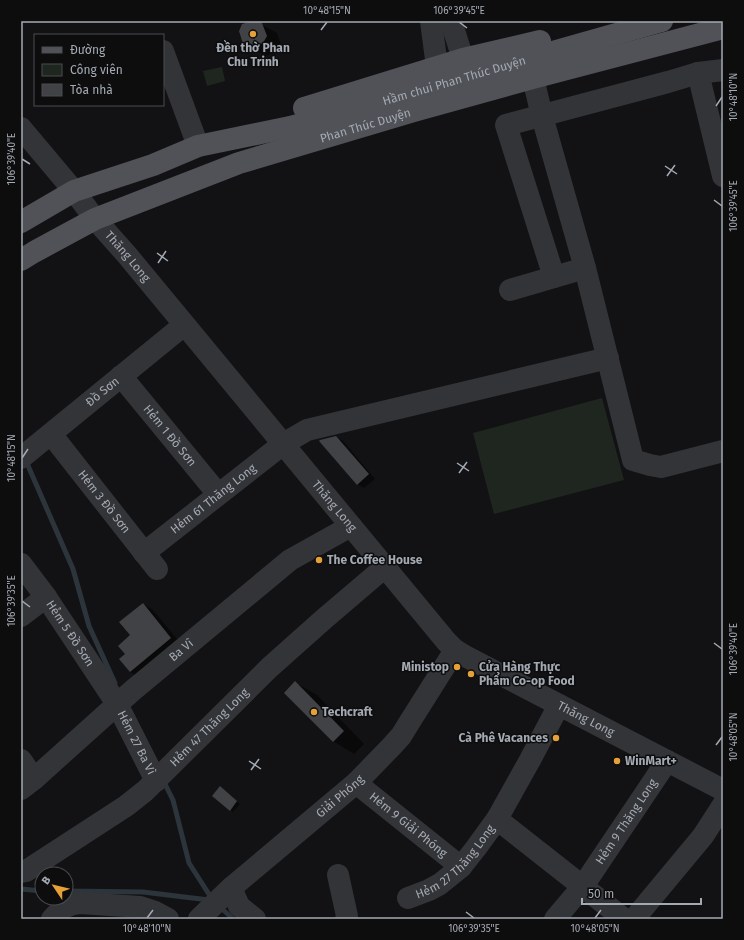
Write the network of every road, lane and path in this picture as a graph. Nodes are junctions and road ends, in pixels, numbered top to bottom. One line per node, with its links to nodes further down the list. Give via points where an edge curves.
1 (431, 21): 8 (street)
2 (451, 21): 7 (street)
3 (607, 21): 7 (main road, via 559,37)
4 (662, 21): 14 (main road, Hầm chui Phan Thúc Duyện, via 381,102 290,127)
5 (723, 28): 11 (main road, Phan Thúc Duyện)
6 (164, 54): 15 (street)
7 (463, 59): 8 (main road)
8 (437, 67): 14 (main road, via 278,116)
9 (723, 70): 10 (street)
10 (698, 73): 12 (street); 16 (street)
11 (533, 78): 12 (street); 18 (main road, Phan Thúc Duyện, via 239,163)
12 (542, 116): 21 (street); 22 (street, via 506,125)
13 (21, 128): 17 (street, Thăng Long)
14 (246, 136): 15 (main road)
15 (198, 146): 17 (main road, via 153,165)
16 (723, 176)
17 (74, 191): 18 (street, Thăng Long); 19 (main road)
18 (95, 219): 20 (main road, Phan Thúc Duyện); 24 (street, Thăng Long)
19 (21, 222)
20 (21, 260)
21 (585, 268): 22 (street); 25 (street)
22 (554, 277): 23 (street)
23 (510, 290)
24 (184, 325): 26 (street, Đồ Sơn); 28 (street, Thăng Long)
25 (608, 358): 28 (street, Hẻm 61 Thăng Long, via 307,430); 29 (street, via 633,460 661,467)
26 (121, 376): 27 (street, Đồ Sơn); 31 (street, Hẻm 1 Đồ Sơn)
27 (51, 434): 30 (street, Đồ Sơn); 33 (street, Hẻm 3 Đồ Sơn)
28 (283, 444): 31 (street, Hẻm 61 Thăng Long); 32 (street, Thăng Long)
29 (723, 451)
30 (26, 454)
31 (218, 494): 33 (street, Hẻm 61 Thăng Long)
32 (351, 526): 35 (street, Thăng Long); 40 (street, Ba Vì, via 290,560)
33 (144, 552): 36 (street, Hẻm 3 Đồ Sơn)
34 (21, 564): 37 (street, Hẻm 5 Đồ Sơn)
35 (385, 567): 39 (street, Thăng Long); 44 (street, Hẻm 47 Thăng Long, via 269,668)
36 (157, 570)
37 (46, 597): 38 (street); 40 (street, Hẻm 5 Đồ Sơn)
38 (21, 616)
39 (455, 650): 41 (street, Thăng Long); 45 (street, Giải Phóng, via 401,736)
40 (125, 698): 44 (street, Hẻm 27 Ba Vì); 46 (street, Ba Vì)
41 (558, 705): 43 (street, Thăng Long); 49 (street, Hẻm 27 Thăng Long)
42 (21, 760): 46 (street)
43 (667, 761): 47 (street, Thăng Long); 53 (street, Hẻm 9 Thăng Long)
44 (159, 778): 51 (street, Hẻm 47 Thăng Long, via 126,806)
45 (356, 783): 50 (street, Hẻm 9 Giải Phóng); 54 (street, Giải Phóng)
46 (28, 784)
47 (723, 790)
48 (723, 805): 63 (street, via 703,836)
49 (496, 819): 50 (street, Hẻm 27 Thăng Long); 53 (street)
50 (460, 867): 55 (street, Hẻm 27 Thăng Long, via 440,884)
51 (21, 872)
52 (338, 875): 60 (street)
53 (583, 886): 61 (street, Hẻm 9 Thăng Long); 62 (street)
54 (231, 888): 56 (street, Giải Phóng); 59 (street, via 239,906)
55 (408, 898)
56 (201, 918)
57 (52, 919): 58 (street, via 64,907 80,903 140,907)
58 (168, 919)
59 (255, 919)
60 (346, 919)
61 (555, 919)
62 (624, 919)
63 (634, 919)

